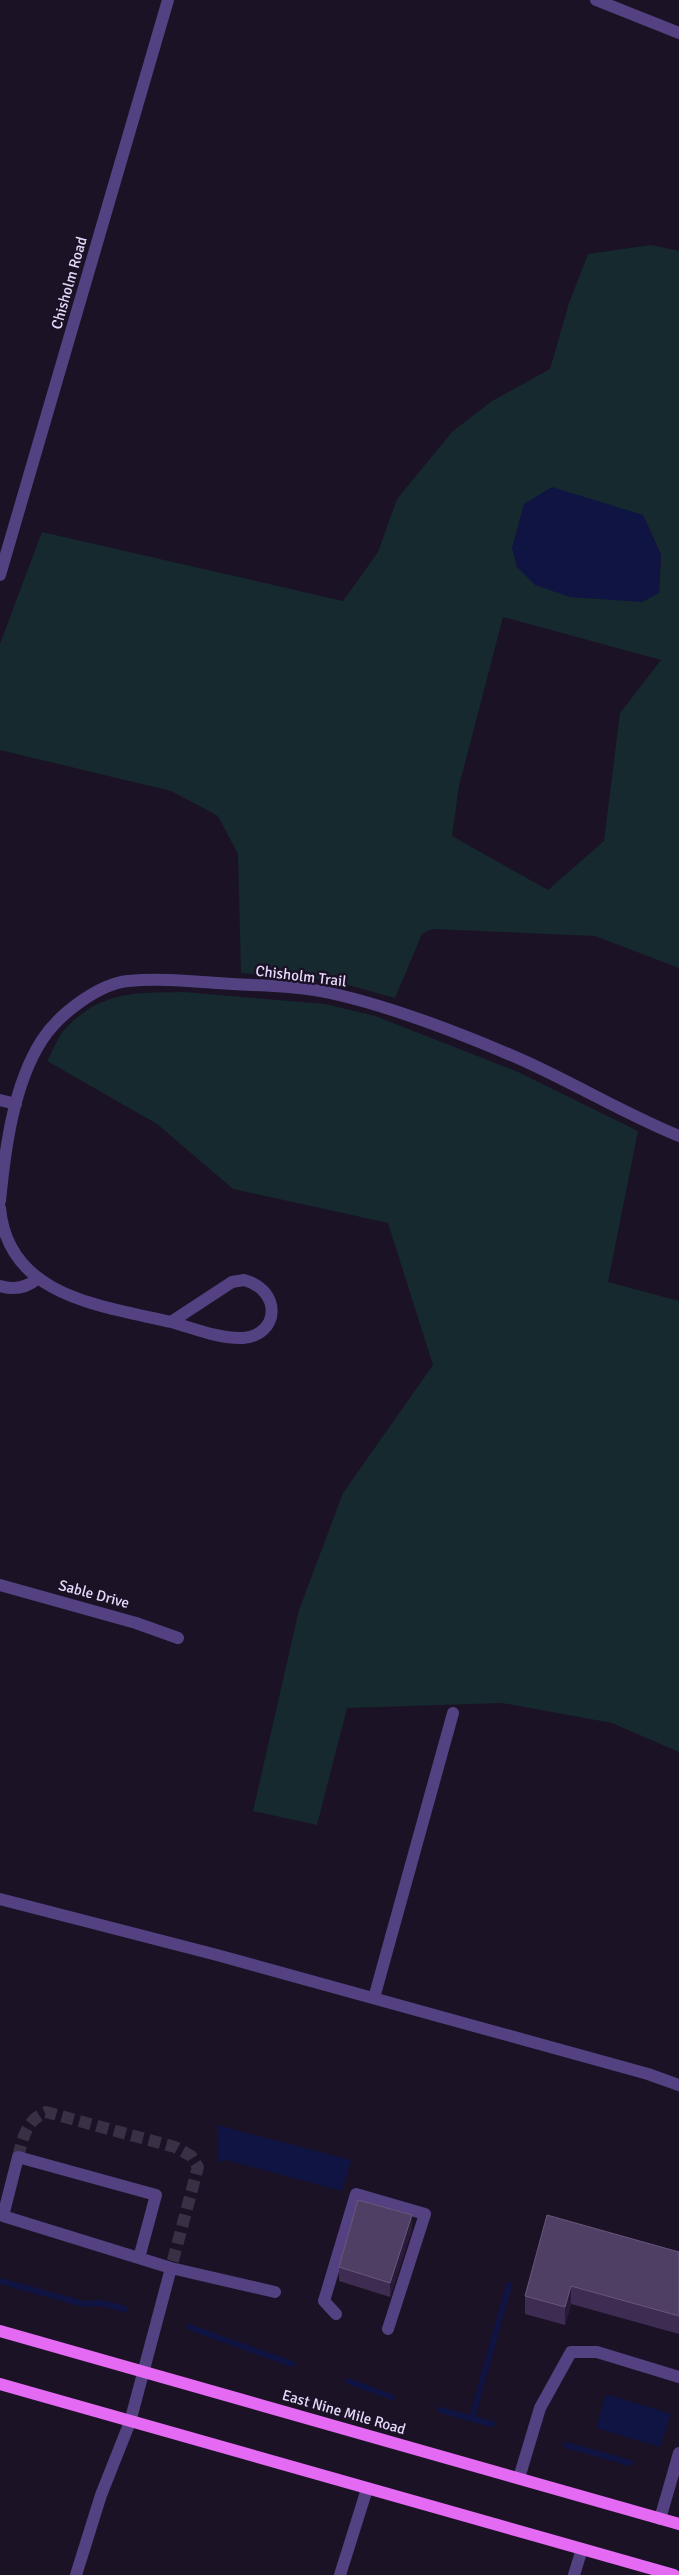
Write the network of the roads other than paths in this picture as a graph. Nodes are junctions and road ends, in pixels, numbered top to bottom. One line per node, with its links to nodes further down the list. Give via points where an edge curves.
1 (168, 0): 4 (street, Chisholm Road)
2 (596, 0): 3 (street)
3 (679, 33)
4 (0, 575)
5 (0, 1100): 6 (street)
6 (16, 1104): 7 (street, Chisholm Trail, via 27,1067 42,1039 78,1004 101,990 126,981 185,981 327,992 379,1005 520,1060); 8 (street, Chisholm Trail)
7 (679, 1136)
8 (0, 1201)
9 (0, 1217): 10 (street, via 11,1245)
10 (36, 1279): 11 (street, via 22,1287); 12 (street, via 80,1300)
11 (0, 1286)
12 (171, 1322): 12 (street, via 243,1338 257,1334 266,1326 271,1316 271,1304 266,1291 256,1283 232,1282)
13 (0, 1585): 14 (street, Sable Drive, via 136,1622)
14 (178, 1638)
15 (453, 1713): 17 (street)
16 (0, 1899): 17 (street)
17 (374, 1998): 18 (street)
18 (679, 2085)
19 (139, 2258): 19 (street, via 156,2195 18,2157 2,2216); 20 (street)
20 (171, 2268): 21 (street); 25 (street)
21 (275, 2292)
22 (336, 2314): 23 (street, via 324,2302 356,2194 425,2214)
23 (388, 2329)
24 (0, 2331): 25 (main road, East Nine Mile Road)
25 (142, 2371): 28 (street); 30 (main road, East Nine Mile Road)
26 (679, 2377): 30 (street, via 596,2352 570,2352 540,2408)
27 (0, 2384): 28 (main road)
28 (130, 2422): 31 (main road); 35 (street, via 101,2495)
29 (679, 2453): 32 (street)
30 (519, 2478): 32 (main road, East Nine Mile Road)
31 (367, 2489): 34 (main road); 36 (street)
32 (660, 2519): 33 (main road, East Nine Mile Road)
33 (679, 2524)
34 (582, 2549): 37 (street); 38 (main road)
35 (76, 2575)
36 (340, 2575)
37 (574, 2575)
38 (674, 2575)

